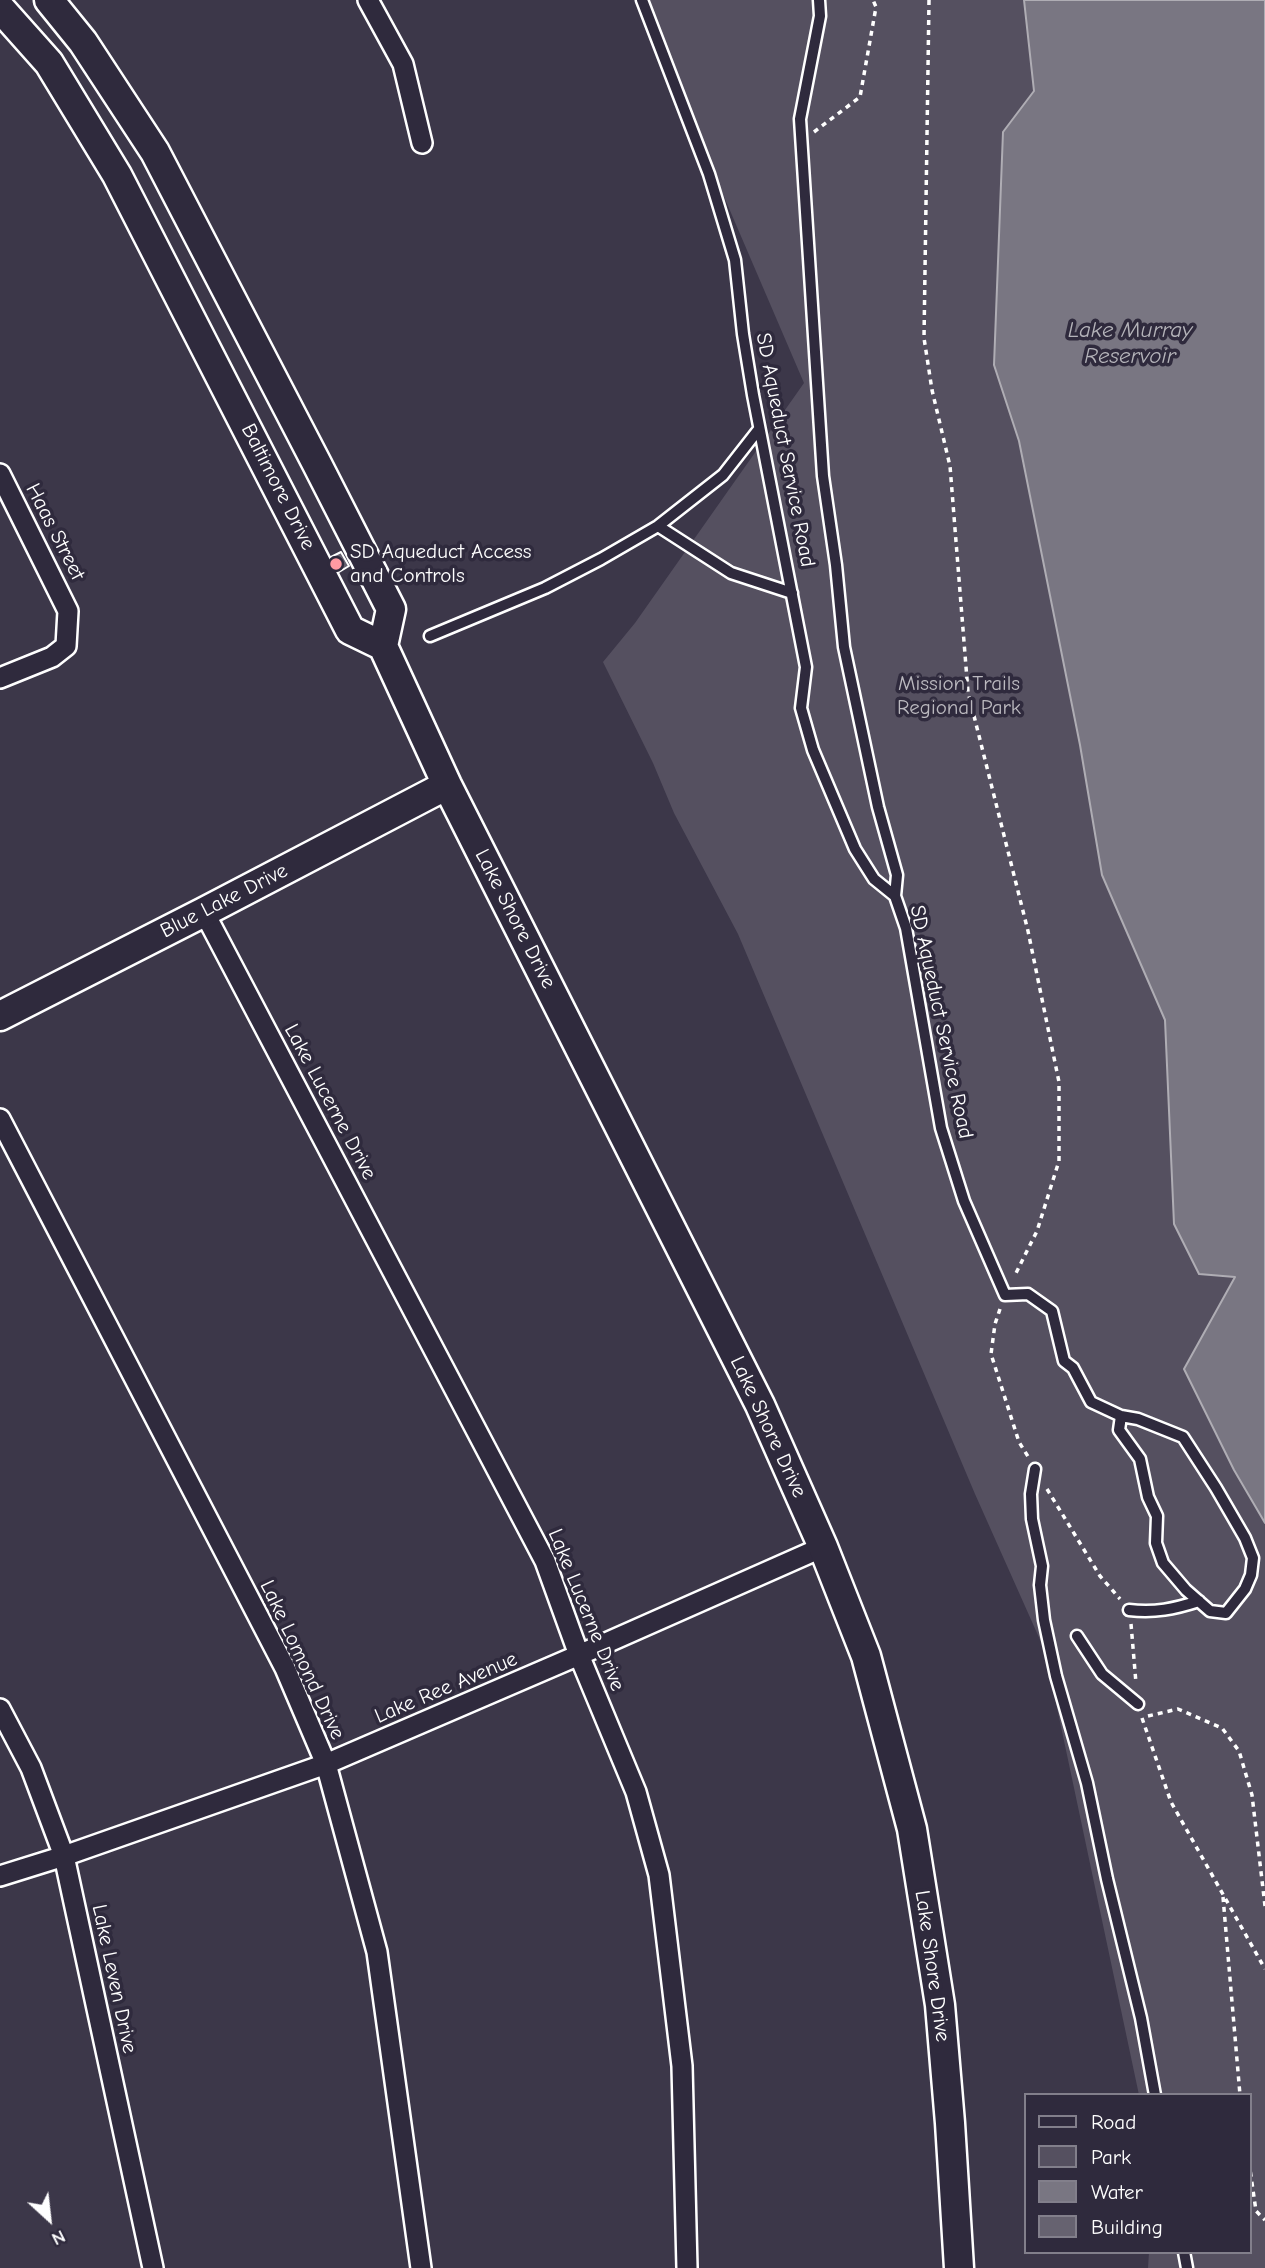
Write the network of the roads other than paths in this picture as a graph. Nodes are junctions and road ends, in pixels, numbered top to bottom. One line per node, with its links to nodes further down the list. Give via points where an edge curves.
1 (49, 0): 12 (main road, via 83,42 155,152 270,374 391,609)
2 (368, 0): 6 (street, via 403,64)
3 (642, 0): 7 (lane, SD Aqueduct Service Road, via 709,174 735,260)
4 (819, 0): 15 (lane, SD Aqueduct Service Road, via 820,16 800,119 823,476 844,647 897,875)
5 (0, 8): 12 (main road, Baltimore Drive, via 48,63 117,175 350,630)
6 (422, 143)
7 (760, 429): 9 (lane, via 723,475); 10 (lane, SD Aqueduct Service Road)
8 (0, 474): 13 (street, Haas Street, via 68,611 66,646 52,657)
9 (659, 526): 10 (lane, via 730,573); 11 (lane, via 545,588)
10 (792, 593): 15 (lane, SD Aqueduct Service Road, via 806,667 801,709 813,750 855,849 874,879)
11 (430, 636)
12 (383, 646): 14 (main road, Lake Shore Drive)
13 (0, 678)
14 (447, 785): 16 (main road, Blue Lake Drive); 21 (main road, Lake Shore Drive, via 760,1405)
15 (895, 897): 19 (lane, SD Aqueduct Service Road, via 906,928 941,1128 964,1201 1005,1295 1028,1294 1052,1311 1064,1361 1073,1368 1091,1402)
16 (204, 912): 17 (main road, Blue Lake Drive); 25 (street, Lake Lucerne Drive, via 545,1561)
17 (0, 1016)
18 (0, 1119): 28 (street, Lake Lomond Drive, via 285,1668)
19 (1121, 1416): 22 (lane, via 1119,1430 1140,1459 1157,1516 1156,1543 1163,1563); 22 (lane, via 1183,1437 1245,1538 1252,1558 1245,1589 1226,1613 1210,1611)
20 (1035, 1469): 31 (lane, via 1032,1519 1044,1620 1087,1783)
21 (823, 1547): 25 (street, Lake Ree Avenue); 35 (main road, Lake Shore Drive, via 866,1656 912,1829 940,2005)
22 (1199, 1601): 23 (lane, via 1170,1611)
23 (1129, 1610)
24 (1077, 1636): 26 (lane, via 1102,1674)
25 (579, 1655): 28 (street, Lake Ree Avenue); 34 (street, Lake Lucerne Drive, via 636,1792 659,1875 682,2066)
26 (1138, 1704)
27 (0, 1709): 29 (street, Lake Leven Drive, via 31,1768)
28 (326, 1764): 29 (street, Lake Ree Avenue); 33 (street, Lake Lomond Drive, via 377,1952)
29 (64, 1856): 30 (street, Lake Ree Avenue); 32 (street, Lake Leven Drive)
30 (0, 1876)
31 (1155, 2093)
32 (153, 2268)
33 (421, 2268)
34 (687, 2268)
35 (958, 2268)

